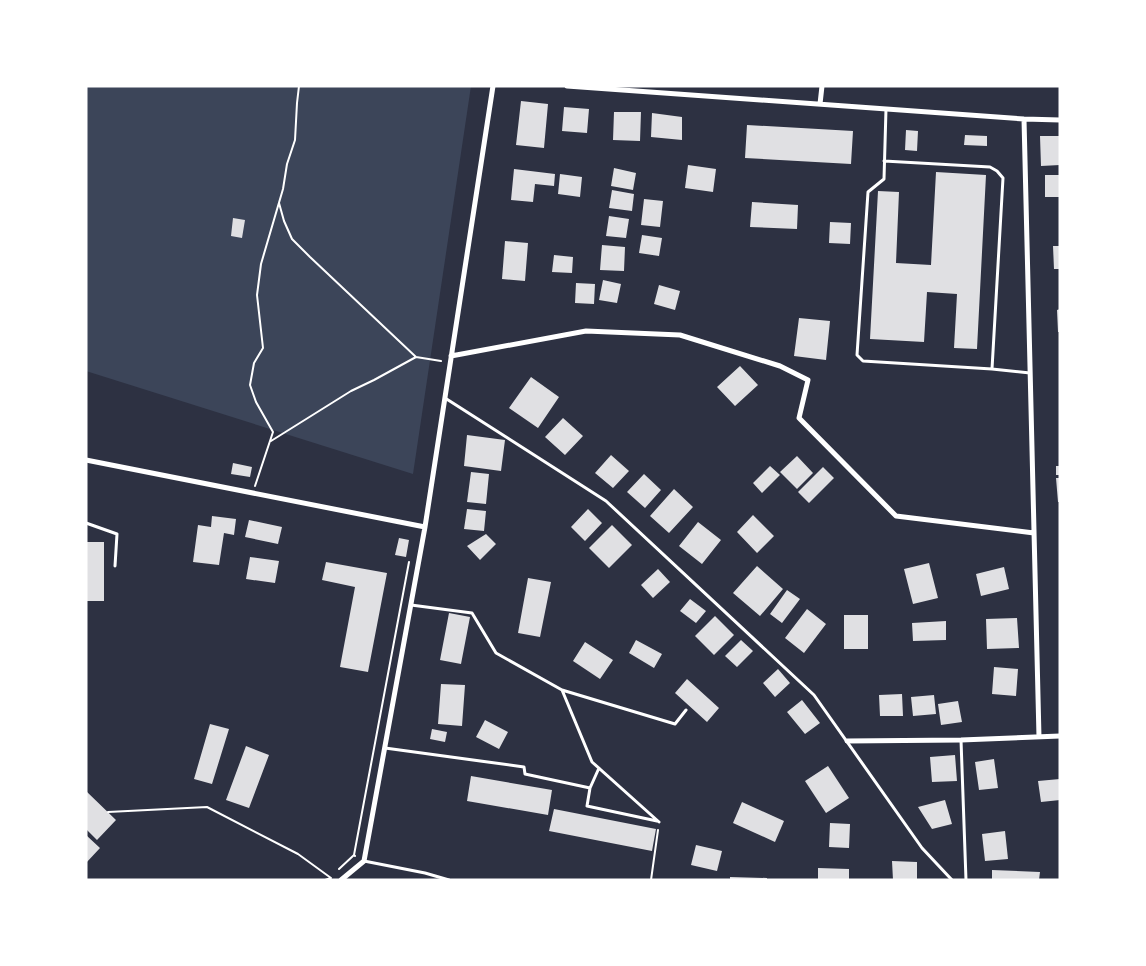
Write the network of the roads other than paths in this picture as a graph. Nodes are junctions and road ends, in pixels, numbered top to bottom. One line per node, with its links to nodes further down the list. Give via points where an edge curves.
1 (493, 86): 9 (street)
2 (567, 86): 4 (street)
3 (822, 86): 4 (street)
4 (820, 104): 5 (street)
5 (886, 108): 6 (street); 8 (lane)
6 (1024, 119): 7 (street); 11 (street)
7 (1060, 120)
8 (884, 160): 10 (lane, via 990,167 1002,178); 10 (lane, via 884,179 868,192 857,355 862,361)
9 (451, 356): 12 (street); 16 (street, via 586,331 680,335 780,366 808,380 799,418 896,516)
10 (992, 369): 11 (lane)
11 (1030, 374): 16 (street)
12 (444, 398): 15 (street); 24 (lane, via 606,501 814,695)
13 (86, 460): 15 (street)
14 (86, 523): 17 (lane, via 117,534)
15 (425, 527): 18 (street)
16 (1034, 533): 22 (street)
17 (115, 566)
18 (411, 605): 19 (lane, via 472,613 496,653); 25 (street)
19 (562, 690): 20 (lane, via 675,724); 26 (lane, via 592,762)
20 (686, 710)
21 (1060, 736): 22 (street)
22 (1039, 737): 23 (street)
23 (961, 740): 24 (street); 32 (lane)
24 (847, 741): 31 (lane, via 922,848)
25 (385, 748): 27 (lane, via 524,767 525,774); 28 (street)
26 (599, 768): 27 (lane); 27 (lane, via 659,822 588,806)
27 (590, 788)
28 (364, 861): 29 (street); 30 (lane)
29 (341, 880)
30 (449, 880)
31 (952, 880)
32 (966, 880)

